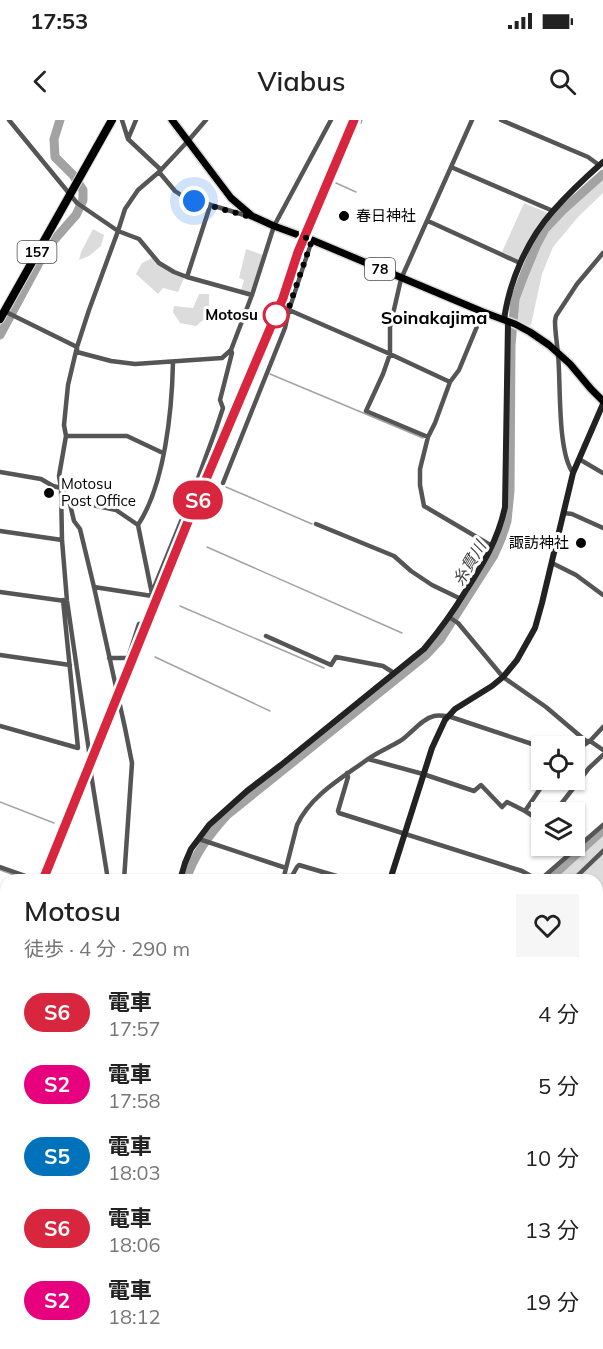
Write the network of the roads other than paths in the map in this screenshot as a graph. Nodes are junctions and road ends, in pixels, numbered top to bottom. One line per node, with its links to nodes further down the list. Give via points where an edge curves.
1 (10, 120): 15 (street)
2 (112, 120): 15 (highway, 157)
3 (122, 120): 10 (street)
4 (136, 120): 10 (street)
5 (172, 120): 11 (main road, 78)
6 (206, 120): 11 (street)
7 (331, 120): 20 (street)
8 (472, 120): 13 (street)
9 (501, 120): 12 (street)
10 (128, 139): 14 (street)
11 (188, 141): 14 (street); 18 (main road, 78, via 231,198)
12 (601, 164): 17 (street)
13 (451, 167): 17 (street); 19 (street)
14 (160, 171): 16 (street, via 175,191); 21 (street, via 138,190 125,209)
15 (70, 194): 21 (street); 30 (highway, 157)
16 (210, 206): 18 (street); 25 (street)
17 (553, 211): 24 (street)
18 (252, 216): 20 (main road, 78)
19 (428, 221): 24 (street); 26 (street)
20 (274, 226): 22 (main road, 78); 27 (street)
21 (118, 231): 25 (street, via 138,239 159,264); 32 (street)
22 (312, 240): 26 (main road, 78); 28 (street)
23 (603, 253): 35 (street, via 556,316)
24 (520, 263): 31 (street, via 506,304)
25 (187, 277): 27 (street)
26 (401, 279): 29 (main road, 78); 34 (street, via 390,327)
27 (252, 295): 33 (street)
28 (288, 310): 34 (street); 46 (street, via 285,328)
29 (483, 312): 31 (main road, 78); 37 (street, via 459,370)
30 (7, 315): 32 (street)
31 (506, 321): 35 (main road, 78, via 530,332); 55 (street, via 505,507)
32 (77, 347): 36 (street, via 77,352 121,362); 39 (street, via 68,385)
33 (231, 350): 36 (street, via 222,358); 59 (street, via 220,400 223,408)
34 (390, 354): 37 (street); 40 (street, via 366,411)
35 (558, 354): 38 (main road, 78); 44 (street, via 562,437)
36 (173, 362): 41 (street)
37 (450, 382): 40 (street)
38 (603, 402): 42 (street)
39 (66, 436): 41 (street, via 127,436); 47 (street, via 59,476)
40 (428, 437): 55 (street, via 420,469 424,506)
41 (163, 453): 51 (street, via 159,477)
42 (579, 459): 44 (street); 45 (street)
43 (0, 472): 47 (street, via 41,479)
44 (573, 473): 49 (street)
45 (603, 473)
46 (223, 483)
47 (61, 488): 48 (street); 54 (street)
48 (69, 501): 51 (street, via 116,510); 57 (street)
49 (564, 513): 52 (street); 56 (street)
50 (316, 524): 61 (street, via 394,556 432,585)
51 (138, 525): 59 (street)
52 (603, 528)
53 (0, 531): 54 (street)
54 (62, 540): 62 (street)
55 (492, 546): 61 (street)
56 (552, 563): 60 (street); 69 (street, via 535,628)
57 (94, 587): 59 (street); 66 (street)
58 (0, 592): 62 (street)
59 (152, 595): 66 (street, via 128,658)
60 (603, 595)
61 (461, 599): 63 (street)
62 (65, 601): 67 (street); 94 (street, bridge)
63 (452, 619): 68 (street); 69 (street)
64 (266, 636): 68 (street, via 331,665 336,657 383,666)
65 (0, 655): 67 (street)
66 (109, 658): 95 (street, via 132,763)
67 (70, 665): 71 (street, via 78,748)
68 (394, 673): 88 (street, via 247,790 209,825)
69 (503, 677): 70 (street); 73 (street)
70 (448, 716): 74 (street); 78 (street, via 435,715); 80 (street)
71 (0, 726)
72 (603, 727): 73 (street)
73 (590, 741): 75 (street); 76 (street)
74 (531, 744)
75 (585, 744)
76 (603, 750)
77 (603, 755): 82 (street)
78 (368, 759): 79 (street); 80 (street)
79 (347, 773): 86 (street, via 339,813); 92 (street, via 301,816)
80 (423, 774): 83 (street, via 474,791 482,785 502,807 507,802); 86 (street)
81 (539, 790): 83 (street)
82 (563, 802)
83 (525, 811): 84 (street)
84 (531, 815)
85 (603, 825): 87 (street)
86 (405, 833): 100 (street); 101 (street)
87 (585, 839)
88 (203, 840): 92 (street); 96 (street, via 185,863)
89 (603, 851): 103 (street)
90 (565, 856): 102 (street)
91 (0, 867): 93 (street)
92 (286, 868): 97 (street)
93 (20, 874)
94 (107, 874)
95 (124, 874)
96 (182, 874)
97 (285, 874)
98 (293, 874): 99 (street, via 299,865)
99 (330, 874)
100 (392, 874)
101 (528, 874)
102 (546, 874)
103 (579, 874)

